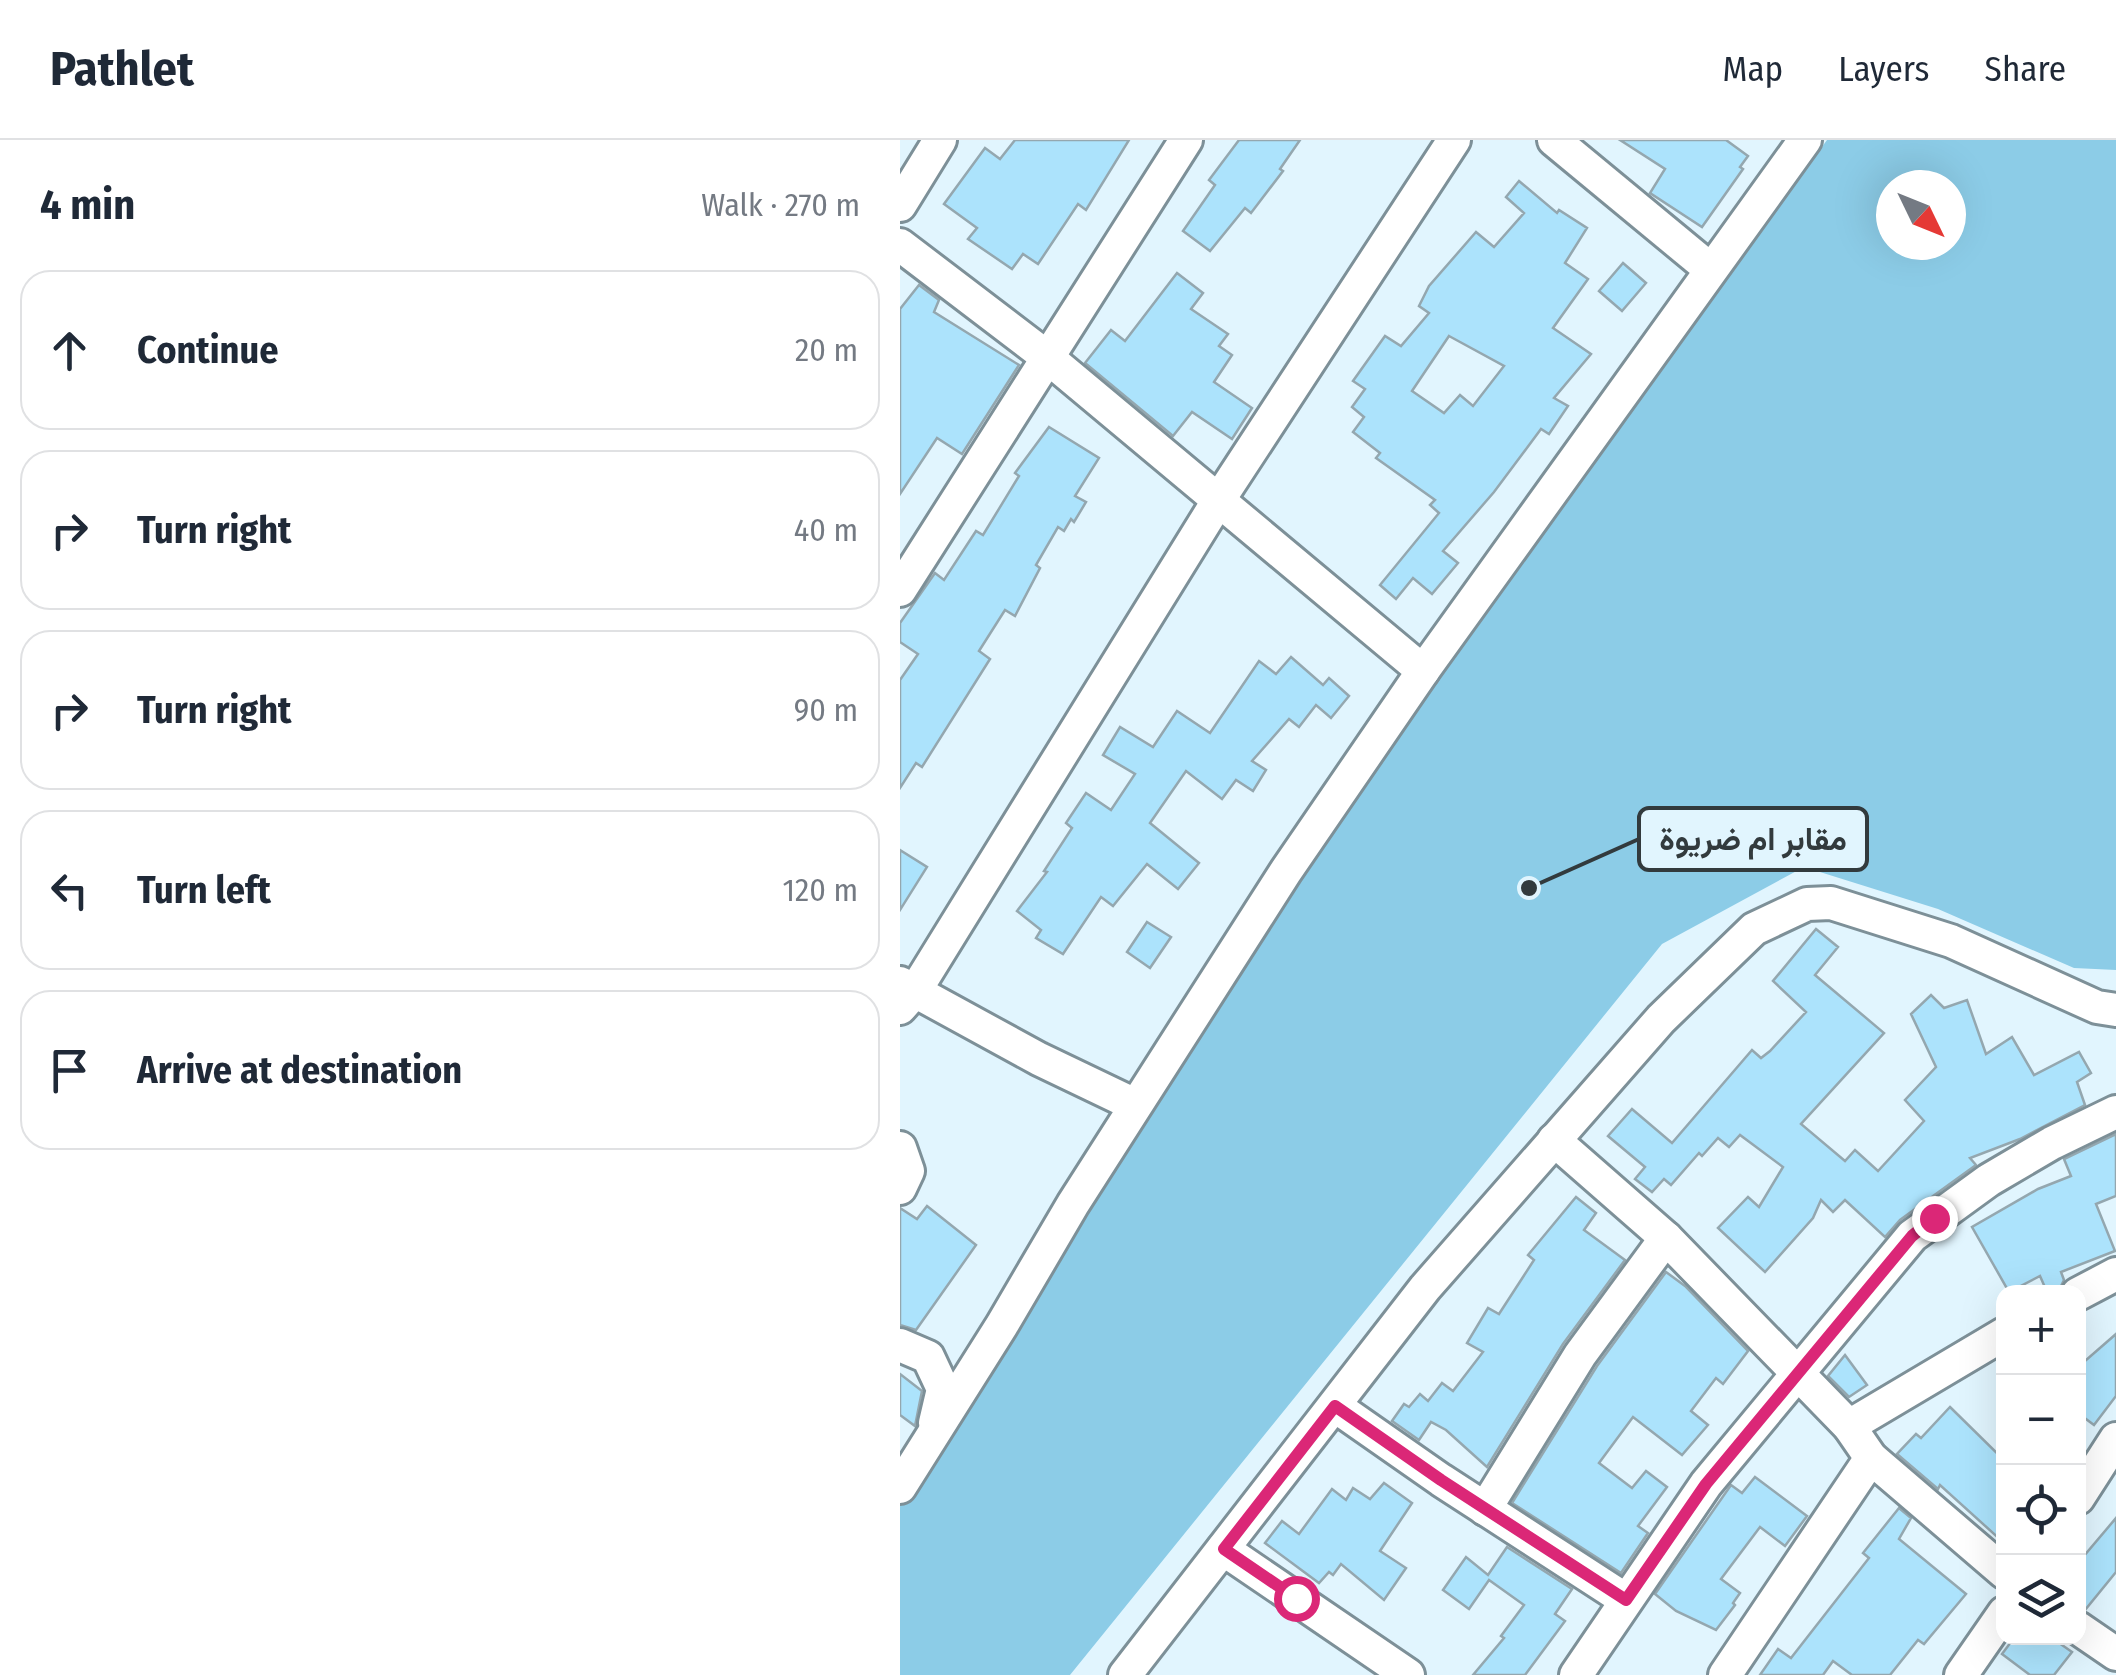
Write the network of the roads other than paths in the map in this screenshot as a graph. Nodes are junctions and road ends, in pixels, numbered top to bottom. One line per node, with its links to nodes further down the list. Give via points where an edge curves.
1 (940, 140): 6 (street)
2 (1186, 140): 9 (street)
3 (1454, 140): 10 (street)
4 (1554, 140): 8 (street)
5 (1805, 140): 8 (street)
6 (900, 205)
7 (900, 244): 9 (street)
8 (1710, 269): 12 (street)
9 (1047, 356): 10 (street); 11 (street)
10 (1218, 501): 12 (street); 13 (street)
11 (900, 590)
12 (1424, 672): 15 (street)
13 (905, 994): 15 (street)
14 (2116, 1010): 17 (street, via 1906,925 1831,903 1807,904 1740,940)
15 (1135, 1105): 29 (street)
16 (2116, 1112): 25 (street, via 1977,1187 1912,1236)
17 (1554, 1140): 20 (street); 26 (street)
18 (900, 1148): 19 (street, via 908,1171)
19 (900, 1188)
20 (1666, 1238): 25 (street); 33 (street, via 1580,1354)
21 (2116, 1274): 22 (street)
22 (2086, 1290)
23 (1996, 1339): 27 (street)
24 (900, 1345): 29 (street, via 928,1357 943,1389)
25 (1796, 1374): 27 (street); 36 (street, via 1706,1484)
26 (1335, 1406): 33 (street); 34 (street)
27 (1849, 1426): 30 (street)
28 (2116, 1439): 31 (street)
29 (932, 1440): 32 (street)
30 (1871, 1458): 35 (street); 43 (street)
31 (2086, 1486)
32 (900, 1488)
33 (1485, 1509): 36 (street)
34 (1224, 1549): 40 (street); 41 (street)
35 (1996, 1565)
36 (1626, 1600): 42 (street)
37 (1996, 1624): 44 (street)
38 (2086, 1633): 39 (street)
39 (2116, 1654)
40 (1129, 1674)
41 (1408, 1675)
42 (1576, 1675)
43 (1725, 1675)
44 (1960, 1675)

